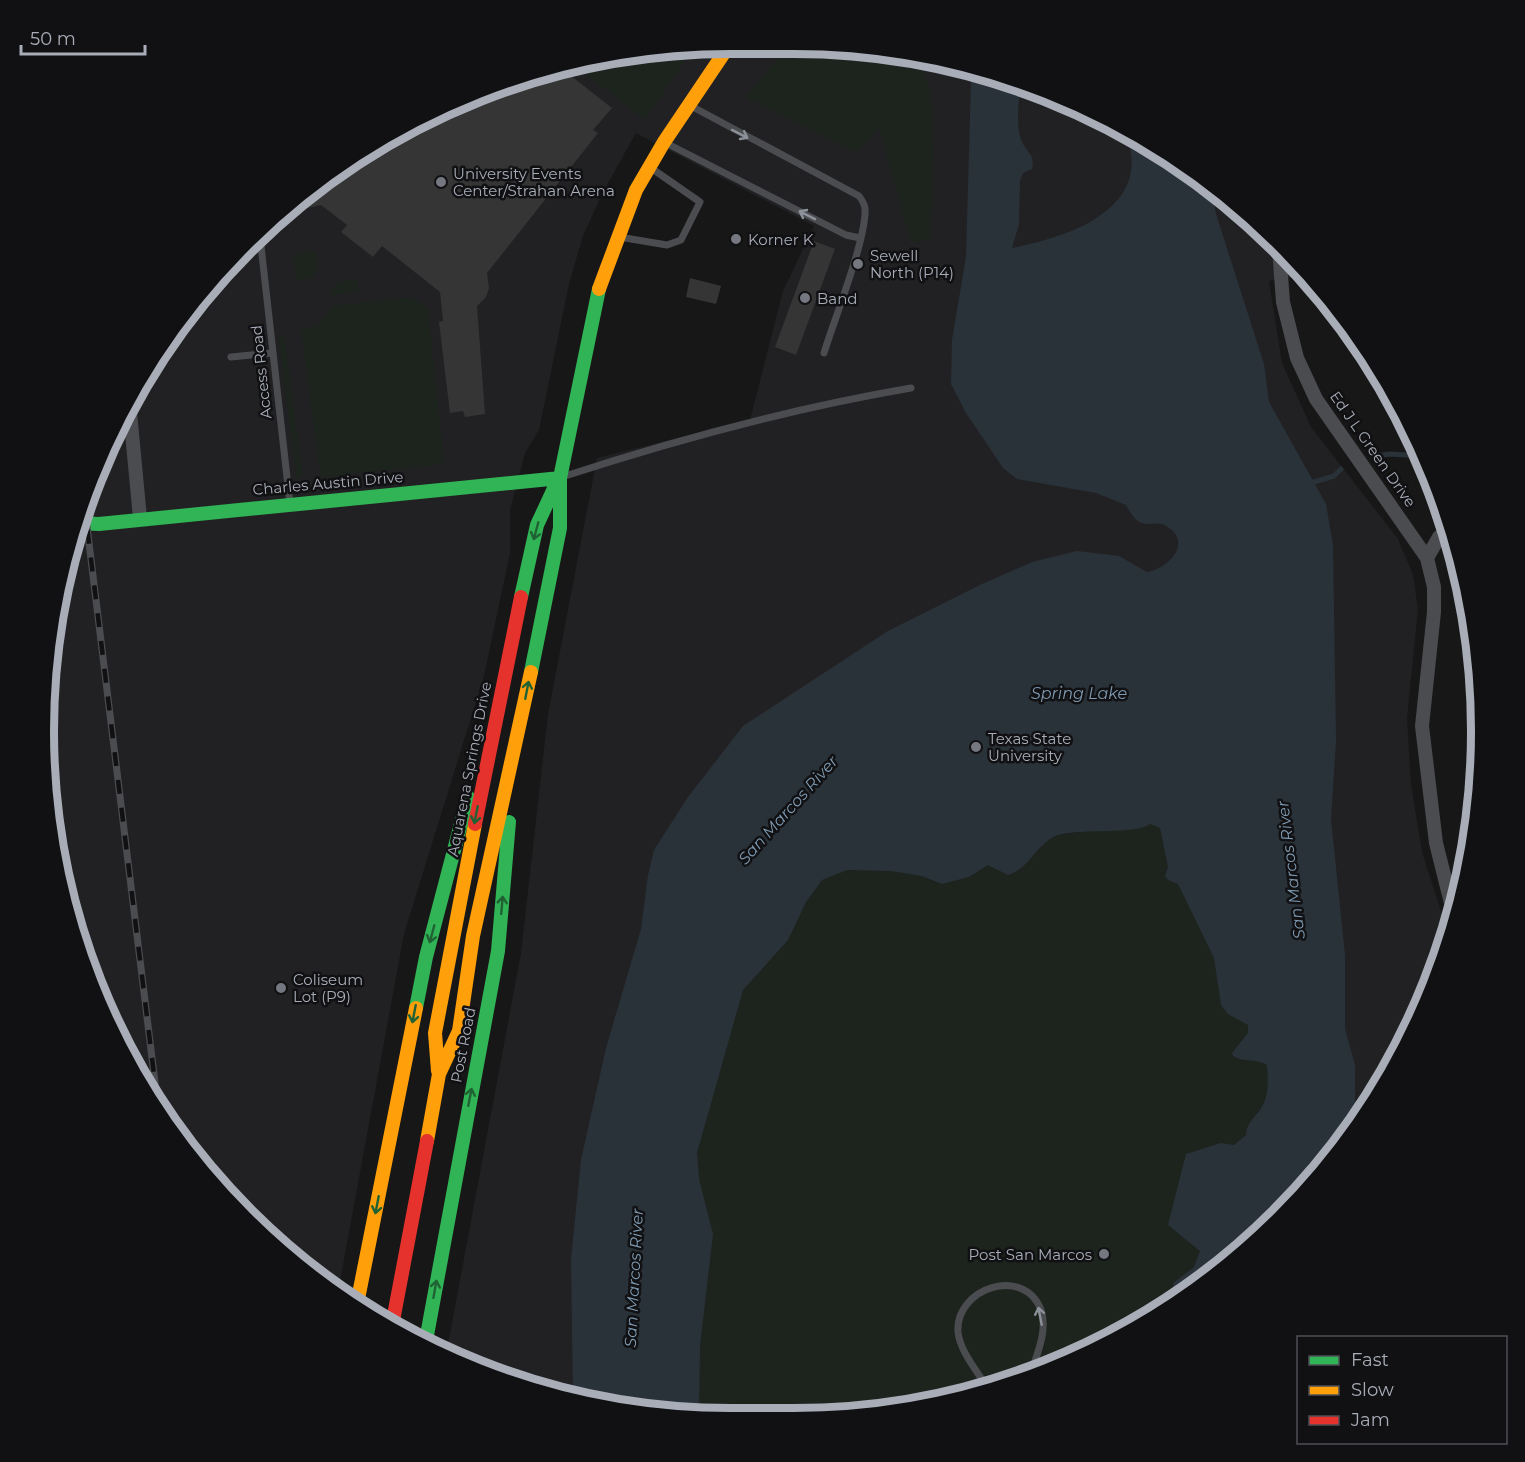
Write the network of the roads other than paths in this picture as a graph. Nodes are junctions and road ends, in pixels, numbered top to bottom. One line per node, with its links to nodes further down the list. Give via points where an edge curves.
1 (722, 54): 2 (main road, Aquarena Springs Drive)
2 (689, 105): 3 (main road, Aquarena Springs Drive); 6 (lane, one-way to 6, via 859,196 865,209)
3 (664, 142): 4 (main road, Aquarena Springs Drive); 6 (lane, one-way to 3, via 846,235)
4 (649, 167): 5 (main road, Aquarena Springs Drive); 5 (lane, via 700,202 681,240 667,245)
5 (616, 236): 14 (main road, Aquarena Springs Drive, via 595,305)
6 (860, 238): 10 (lane)
7 (261, 244): 9 (lane, Access Road)
8 (1281, 260): 21 (street, Ed J L Green Drive, via 1283,302 1302,368 1317,399)
9 (271, 353): 11 (lane); 15 (lane, Access Road)
10 (824, 353)
11 (231, 357)
12 (911, 388): 14 (lane, via 734,428)
13 (131, 419): 16 (street)
14 (560, 478): 15 (main road, Charles Austin Drive); 22 (main road, Aquarena Springs Drive, one-way to 22, via 537,525); 23 (main road, Aquarena Springs Drive, one-way to 14, via 560,528)
15 (290, 504): 16 (main road, Charles Austin Drive)
16 (140, 518): 18 (main road, Charles Austin Drive)
17 (87, 523): 18 (main road, Charles Austin Drive)
18 (99, 524): 19 (main road, Charles Austin Drive)
19 (84, 531)
20 (1442, 535): 21 (street)
21 (1427, 558): 24 (street, Ed J L Green Drive, via 1434,587 1434,612 1422,726 1436,843)
22 (491, 737): 25 (main road, Aquarena Springs Drive, one-way to 25, via 435,1033); 26 (main road, one-way to 26, via 467,799 426,957)
23 (516, 747): 25 (main road, Aquarena Springs Drive, via 473,936 459,1031); 28 (main road, Post Road, one-way to 23, via 498,951)
24 (1450, 898)
25 (439, 1074): 27 (main road, Aquarena Springs Drive)
26 (359, 1296)
27 (394, 1318)
28 (427, 1335)
29 (1034, 1364): 30 (lane, one-way to 30, via 1042,1334 1041,1310 1034,1299 1011,1286 984,1288 965,1306 958,1332)
30 (983, 1381)

